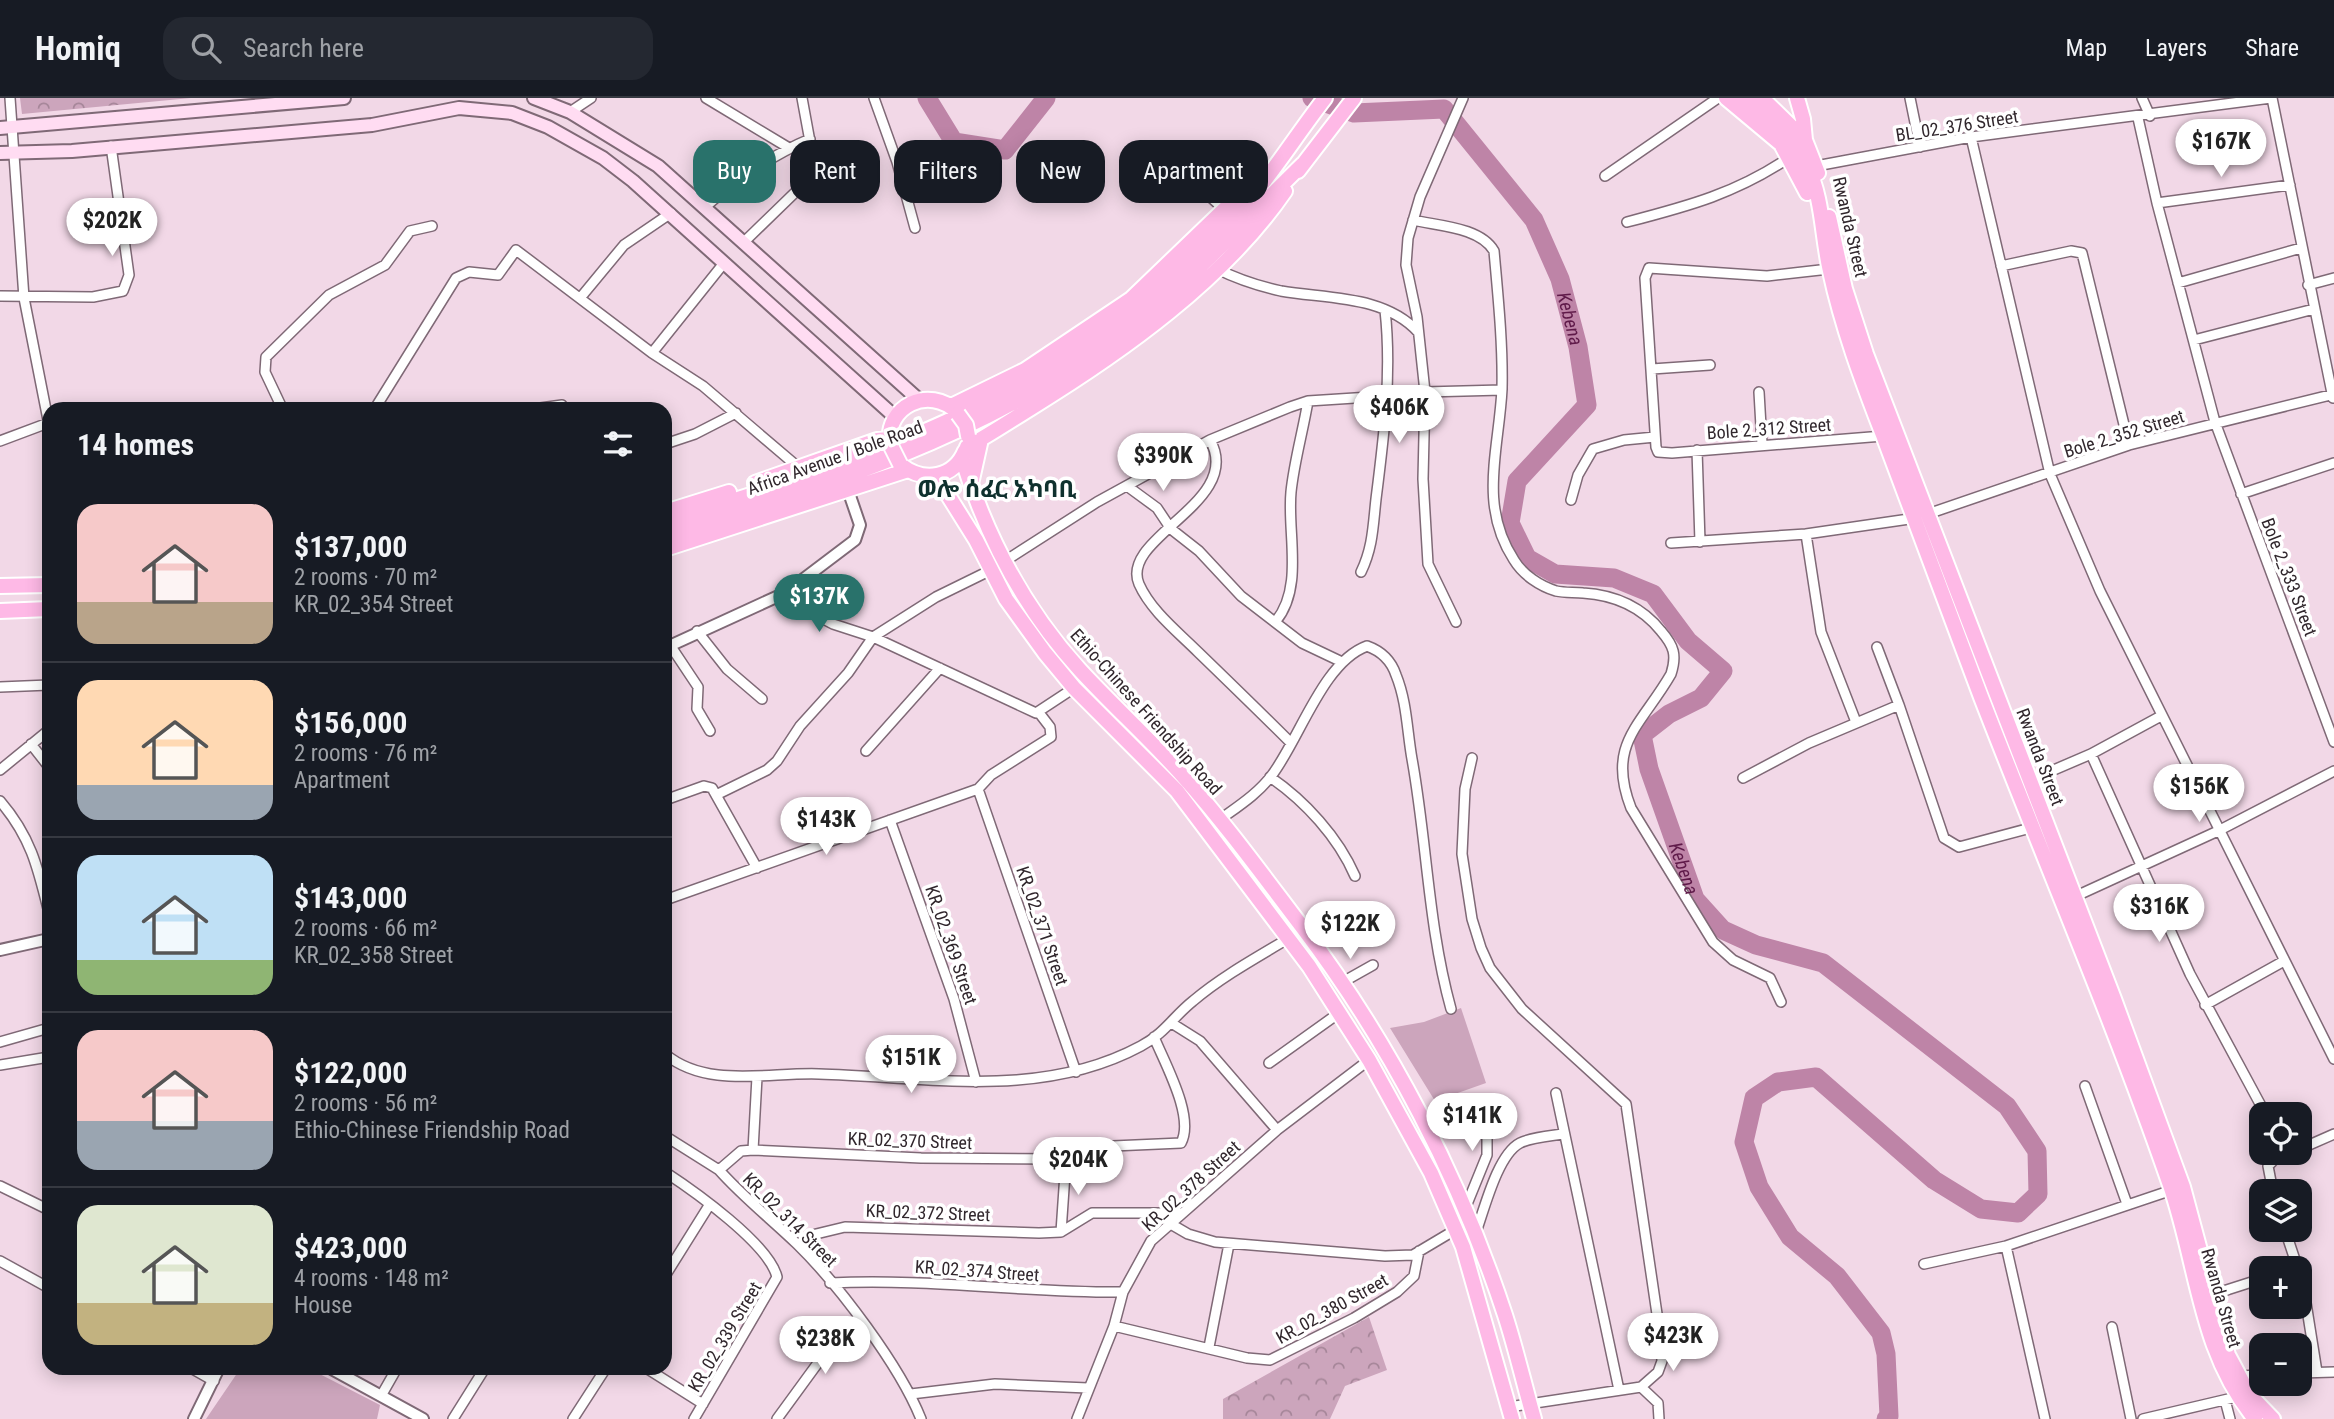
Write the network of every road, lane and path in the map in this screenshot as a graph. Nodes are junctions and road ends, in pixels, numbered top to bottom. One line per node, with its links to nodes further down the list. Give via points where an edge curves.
1 (344, 98): 22 (main road)
2 (534, 98): 19 (main road)
3 (591, 98): 19 (street)
4 (706, 98): 28 (street)
5 (802, 98): 24 (street)
6 (874, 98): 46 (street)
7 (1325, 98): 29 (main road, Africa Avenue / Bole Road)
8 (1463, 98): 43 (street)
9 (1718, 98): 35 (street)
10 (1726, 98): 32 (main road, Rwanda Street, via 1764,127)
11 (1744, 98): 42 (main road, via 1797,150 1807,167)
12 (1762, 98): 25 (main road)
13 (1910, 98): 27 (street)
14 (2142, 98): 20 (street)
15 (2268, 98): 20 (street, BL_02_376 Street); 36 (street)
16 (1802, 99): 25 (main road, Rwanda Street)
17 (1352, 101): 33 (main road, Africa Avenue / Bole Road)
18 (10, 102): 22 (street)
19 (569, 112): 39 (main road, via 658,166)
20 (2150, 116): 21 (street, BL_02_376 Street)
21 (2138, 118): 23 (street, BL_02_376 Street); 38 (street, Bole 2_333 Street)
22 (6, 127): 31 (street)
23 (1971, 137): 27 (street, BL_02_376 Street); 50 (street)
24 (810, 139): 28 (street); 47 (street, via 811,179)
25 (1805, 140): 34 (main road, Rwanda Street)
26 (111, 146): 31 (main road); 41 (main road, via 372,125 459,108 492,110 512,113 570,139 603,158); 58 (street, via 128,284 110,295)
27 (1920, 147): 34 (street, BL_02_376 Street)
28 (789, 148): 39 (street)
29 (1285, 151): 40 (main road, Africa Avenue / Bole Road); 105 (main road, Africa Avenue / Bole Road, via 1246,205 1170,280 1093,340 1024,384 945,424 864,457)
30 (0, 153): 31 (main road)
31 (14, 154): 58 (street)
32 (1790, 157): 42 (main road, Rwanda Street); 44 (street, via 1750,184 1699,204)
33 (1303, 164): 51 (main road, Africa Avenue / Bole Road, via 1268,216); 107 (main road, Africa Avenue / Bole Road, via 1185,282 1118,337 1038,390 981,422 895,460)
34 (1816, 166): 104 (main road, Rwanda Street, via 1856,326)
35 (1605, 176)
36 (2290, 185): 38 (street); 48 (street)
37 (1219, 203): 40 (street)
38 (2157, 203): 54 (street, Bole 2_333 Street)
39 (705, 207): 47 (main road)
40 (1225, 209): 76 (main road, Africa Avenue / Bole Road, via 1130,299 1025,370)
41 (671, 213): 49 (main road); 57 (street, via 624,245)
42 (1821, 218): 52 (main road, Rwanda Street)
43 (1413, 220): 61 (street, via 1406,265); 66 (street, via 1475,235 1494,251)
44 (1627, 222)
45 (432, 226): 74 (street, via 410,231 385,265 329,295 267,357 265,372)
46 (915, 228)
47 (744, 242): 71 (main road)
48 (2301, 248): 54 (street); 55 (street)
49 (724, 263): 63 (street); 78 (main road)
50 (2001, 266): 88 (street, via 2071,251 2082,253); 94 (street)
51 (1215, 268): 60 (street, via 1245,282 1336,296); 89 (main road, Africa Avenue / Bole Road, via 1131,342)
52 (1829, 268): 65 (street, via 1766,276 1649,268 1645,278); 81 (main road, Rwanda Street)
53 (2334, 278): 55 (street)
54 (2178, 283): 62 (street, Bole 2_333 Street)
55 (2308, 285): 59 (street)
56 (0, 296): 58 (street)
57 (581, 297): 63 (street); 75 (street, via 516,250 498,275 462,274)
58 (24, 298): 73 (street)
59 (2314, 309): 62 (street); 70 (street)
60 (1385, 310): 61 (street); 69 (street)
61 (1418, 332): 67 (street)
62 (2194, 340): 79 (street, Bole 2_333 Street)
63 (652, 353): 77 (street)
64 (1710, 365): 65 (street)
65 (1652, 369): 82 (street)
66 (1502, 390): 67 (street); 172 (street, via 1491,479 1492,505 1505,542 1514,561 1538,583 1626,603 1647,616 1673,646 1671,674 1622,753 1624,790 1713,942 1733,960 1770,978)
67 (1425, 392): 121 (street, via 1423,479 1428,564)
68 (1759, 392): 87 (street)
69 (1386, 396): 72 (street); 114 (street, via 1374,541)
70 (2333, 396): 79 (street, Bole 2_352 Street)
71 (919, 400): 76 (main road, via 937,401); 78 (main road)
72 (1308, 401): 83 (street); 120 (street, via 1291,490 1289,594)
73 (45, 402)
74 (280, 402)
75 (379, 402)
76 (955, 410): 89 (main road, bridge, via 966,425)
77 (736, 413): 85 (street); 92 (street)
78 (894, 416): 86 (main road)
79 (2215, 422): 88 (street, Bole 2_352 Street); 101 (street, Bole 2_333 Street)
80 (42, 426): 84 (street)
81 (1883, 436): 87 (street, Bole 2_312 Street); 104 (main road, Rwanda Street)
82 (1655, 437): 90 (street, Bole 2_312 Street, via 1658,452); 102 (street, via 1593,449)
83 (1209, 440): 98 (street); 106 (street, via 1218,455 1212,481)
84 (0, 441)
85 (672, 442)
86 (890, 442): 92 (main road, Africa Avenue / Bole Road, via 877,440); 93 (main road, bridge)
87 (1762, 444): 90 (street, Bole 2_312 Street)
88 (2129, 445): 94 (street, Bole 2_352 Street)
89 (969, 450): 96 (main road, via 958,465); 97 (main road, Ethio-Chinese Friendship Road); 97 (main road)
90 (1697, 450): 109 (street)
91 (2334, 463): 101 (street)
92 (797, 467): 103 (main road, Africa Avenue / Bole Road)
93 (904, 467): 95 (main road, Africa Avenue / Bole Road); 96 (main road, via 923,476)
94 (2050, 474): 104 (street, Bole 2_352 Street); 135 (street)
95 (889, 476): 99 (main road, Africa Avenue / Bole Road); 100 (main road, via 934,483)
96 (936, 476): 100 (main road, Ethio-Chinese Friendship Road)
97 (971, 485): 112 (main road, Ethio-Chinese Friendship Road)
98 (1127, 486): 106 (street, via 1157,508); 112 (street)
99 (848, 490): 111 (main road, Africa Avenue / Bole Road); 117 (street, via 859,521 857,536)
100 (946, 491): 113 (main road, Ethio-Chinese Friendship Road)
101 (2241, 494): 139 (street, Bole 2_333 Street)
102 (1571, 500)
103 (672, 510)
104 (1921, 517): 108 (street, Bole 2_352 Street); 150 (main road, Rwanda Street); 157 (main road, Rwanda Street)
105 (672, 520)
106 (1171, 528): 120 (street, via 1241,596); 140 (street, via 1157,537 1141,563 1140,585 1161,617)
107 (672, 533)
108 (1806, 534): 109 (street, Bole 2_352 Street); 136 (street, via 1821,632)
109 (1700, 542): 110 (street, Bole 2_352 Street)
110 (1671, 543)
111 (672, 547)
112 (1005, 560): 113 (street); 156 (main road, Ethio-Chinese Friendship Road, via 1052,637 1184,777)
113 (991, 570): 123 (street, via 936,597); 131 (main road, Ethio-Chinese Friendship Road, via 1006,599)
114 (1361, 572)
115 (42, 585): 116 (main road)
116 (0, 586)
117 (785, 593): 122 (street); 123 (street, via 833,624)
118 (42, 609): 119 (main road)
119 (0, 611)
120 (1276, 621): 127 (street, via 1302,643)
121 (1456, 622)
122 (697, 631): 124 (street); 132 (street, via 727,670)
123 (873, 637): 128 (street); 152 (street, via 777,761)
124 (672, 644)
125 (1877, 647): 133 (street)
126 (672, 653): 137 (street, via 698,687 697,709)
127 (1342, 662): 140 (street, via 1330,674); 174 (street, via 1367,646 1385,656 1396,673 1422,806 1433,926)
128 (940, 668): 134 (street); 142 (street)
129 (42, 685): 130 (street)
130 (0, 687)
131 (1074, 688): 134 (street); 166 (main road, Ethio-Chinese Friendship Road, via 1177,791)
132 (762, 699)
133 (1899, 705): 136 (street); 157 (street, via 1944,838 1959,847)
134 (1040, 714): 151 (street, via 1051,737 991,775)
135 (2161, 716): 143 (street); 158 (street)
136 (1856, 722): 149 (street)
137 (710, 731)
138 (42, 736): 141 (street)
139 (2334, 741)
140 (1290, 742): 148 (street)
141 (32, 744): 144 (street); 146 (street)
142 (866, 751)
143 (2091, 754): 150 (street); 160 (street)
144 (42, 758)
145 (1472, 758): 243 (street, via 1465,789 1462,854 1472,919 1490,968 1522,1009 1619,1097 1628,1112 1661,1341 1658,1371)
146 (0, 770)
147 (2334, 771): 158 (street)
148 (1270, 777): 156 (street); 161 (street, via 1302,802 1336,843)
149 (1743, 778)
150 (2028, 781): 157 (main road, Rwanda Street)
151 (978, 789): 155 (street); 186 (street, KR_02_371 Street)
152 (716, 795): 153 (street, via 704,786); 159 (street)
153 (672, 797)
154 (0, 801): 162 (street, via 24,832)
155 (890, 820): 159 (street); 188 (street, KR_02_369 Street, via 954,999)
156 (1218, 821): 165 (main road, Ethio-Chinese Friendship Road)
157 (2039, 825): 163 (main road, Rwanda Street); 203 (main road, Rwanda Street)
158 (2218, 831): 160 (street); 169 (street)
159 (757, 868): 164 (street)
160 (2141, 868): 163 (street); 173 (street)
161 (1355, 876)
162 (42, 884)
163 (2074, 897): 203 (main road, Rwanda Street)
164 (672, 898)
165 (1304, 929): 166 (street); 171 (main road, Ethio-Chinese Friendship Road)
166 (1289, 939): 175 (main road, Ethio-Chinese Friendship Road); 176 (street, via 1192,1001)
167 (42, 941): 168 (street)
168 (0, 950)
169 (2284, 961): 173 (street); 182 (street)
170 (1373, 965): 171 (street)
171 (1341, 983): 207 (main road, Ethio-Chinese Friendship Road, via 1428,1129)
172 (1781, 1002)
173 (2205, 1005): 192 (street)
174 (1451, 1009)
175 (1339, 1013): 183 (main road, Ethio-Chinese Friendship Road); 184 (street)
176 (1173, 1024): 178 (street); 193 (street, via 1200,1041)
177 (42, 1030): 179 (street)
178 (1154, 1037): 186 (street); 199 (street, KR_02_370 Street, via 1184,1111 1181,1143 1113,1146)
179 (0, 1042)
180 (42, 1057): 185 (street)
181 (672, 1058): 187 (street, via 715,1074)
182 (2334, 1059)
183 (1369, 1060): 193 (street, KR_02_378 Street); 210 (main road, Ethio-Chinese Friendship Road, via 1431,1173)
184 (1269, 1063)
185 (0, 1065)
186 (1076, 1072): 188 (street)
187 (757, 1077): 188 (street, via 820,1074); 198 (street)
188 (976, 1082)
189 (2084, 1086): 205 (street)
190 (1556, 1093): 194 (street)
191 (1488, 1100): 207 (street, via 1487,1155)
192 (2259, 1102)
193 (1278, 1130): 208 (street, KR_02_378 Street)
194 (1563, 1134): 212 (street, via 1521,1143 1512,1150 1502,1164); 245 (street)
195 (2334, 1134): 197 (street)
196 (672, 1140): 200 (street)
197 (2312, 1144)
198 (752, 1150): 199 (street, KR_02_370 Street); 200 (street, KR_02_314 Street, via 741,1151)
199 (1066, 1159): 211 (street)
200 (719, 1170): 214 (street, KR_02_314 Street)
201 (672, 1177): 204 (street)
202 (0, 1185): 206 (street)
203 (2178, 1188): 205 (street); 224 (main road, Rwanda Street); 248 (main road, Rwanda Street, via 2205,1325)
204 (710, 1204): 219 (street); 250 (street, KR_02_339 Street, via 775,1269 775,1285)
205 (2127, 1204): 215 (street)
206 (42, 1206)
207 (1465, 1209): 212 (main road, Ethio-Chinese Friendship Road)
208 (1180, 1213): 209 (street, KR_02_378 Street); 211 (street, via 1091,1213)
209 (1170, 1223): 213 (street, via 1200,1239); 223 (street, KR_02_378 Street, via 1151,1241)
210 (1455, 1230): 216 (street); 251 (main road, Ethio-Chinese Friendship Road)
211 (1060, 1232): 214 (street, KR_02_372 Street, via 845,1227 816,1234)
212 (1475, 1235): 249 (main road, Ethio-Chinese Friendship Road, via 1505,1315)
213 (1229, 1244): 216 (street, via 1385,1256); 229 (street)
214 (798, 1245): 220 (street, KR_02_314 Street)
215 (2006, 1245): 218 (street); 262 (street)
216 (1419, 1251): 229 (street, KR_02_380 Street, via 1409,1283 1282,1355 1256,1360)
217 (0, 1261): 222 (street)
218 (1924, 1264)
219 (672, 1265)
220 (830, 1283): 223 (street, KR_02_374 Street); 225 (street, KR_02_314 Street)
221 (2249, 1283): 224 (street)
222 (42, 1284)
223 (1123, 1292): 227 (street, KR_02_378 Street)
224 (2211, 1295): 240 (main road, Rwanda Street, via 2219,1331)
225 (858, 1318): 246 (street, KR_02_314 Street); 252 (street, via 831,1345)
226 (2309, 1319): 232 (street)
227 (1114, 1326): 229 (street, KR_02_380 Street); 244 (street, KR_02_378 Street)
228 (2112, 1327): 263 (street)
229 (1209, 1347)
230 (2334, 1372): 232 (street)
231 (2312, 1373): 232 (street)
232 (2317, 1373)
233 (203, 1375): 242 (street)
234 (216, 1375): 242 (street)
235 (343, 1375): 247 (street)
236 (393, 1375): 247 (street)
237 (481, 1375): 255 (street)
238 (601, 1375): 256 (street)
239 (657, 1375): 250 (street)
240 (2238, 1376): 241 (street); 248 (main road, Rwanda Street)
241 (2249, 1376)
242 (214, 1381): 253 (street)
243 (1642, 1387): 245 (street); 261 (street, via 1658,1403)
244 (1088, 1388): 246 (street, via 995,1384); 259 (street, KR_02_378 Street)
245 (1619, 1390): 249 (street)
246 (911, 1394): 258 (street, KR_02_314 Street)
247 (381, 1396): 254 (street)
248 (2237, 1397): 264 (street); 265 (street); 266 (main road, Rwanda Street); 267 (main road, Rwanda Street)
249 (1529, 1402): 251 (street); 260 (main road, Ethio-Chinese Friendship Road)
250 (703, 1404): 257 (street, KR_02_339 Street)
251 (1511, 1413)
252 (782, 1417)
253 (194, 1419)
254 (423, 1419)
255 (453, 1419)
256 (573, 1419)
257 (694, 1419)
258 (921, 1419)
259 (1077, 1419)
260 (1534, 1419)
261 (1659, 1419)
262 (2045, 1419)
263 (2131, 1419)
264 (2143, 1419)
265 (2230, 1419)
266 (2255, 1419)
267 (2273, 1419)

